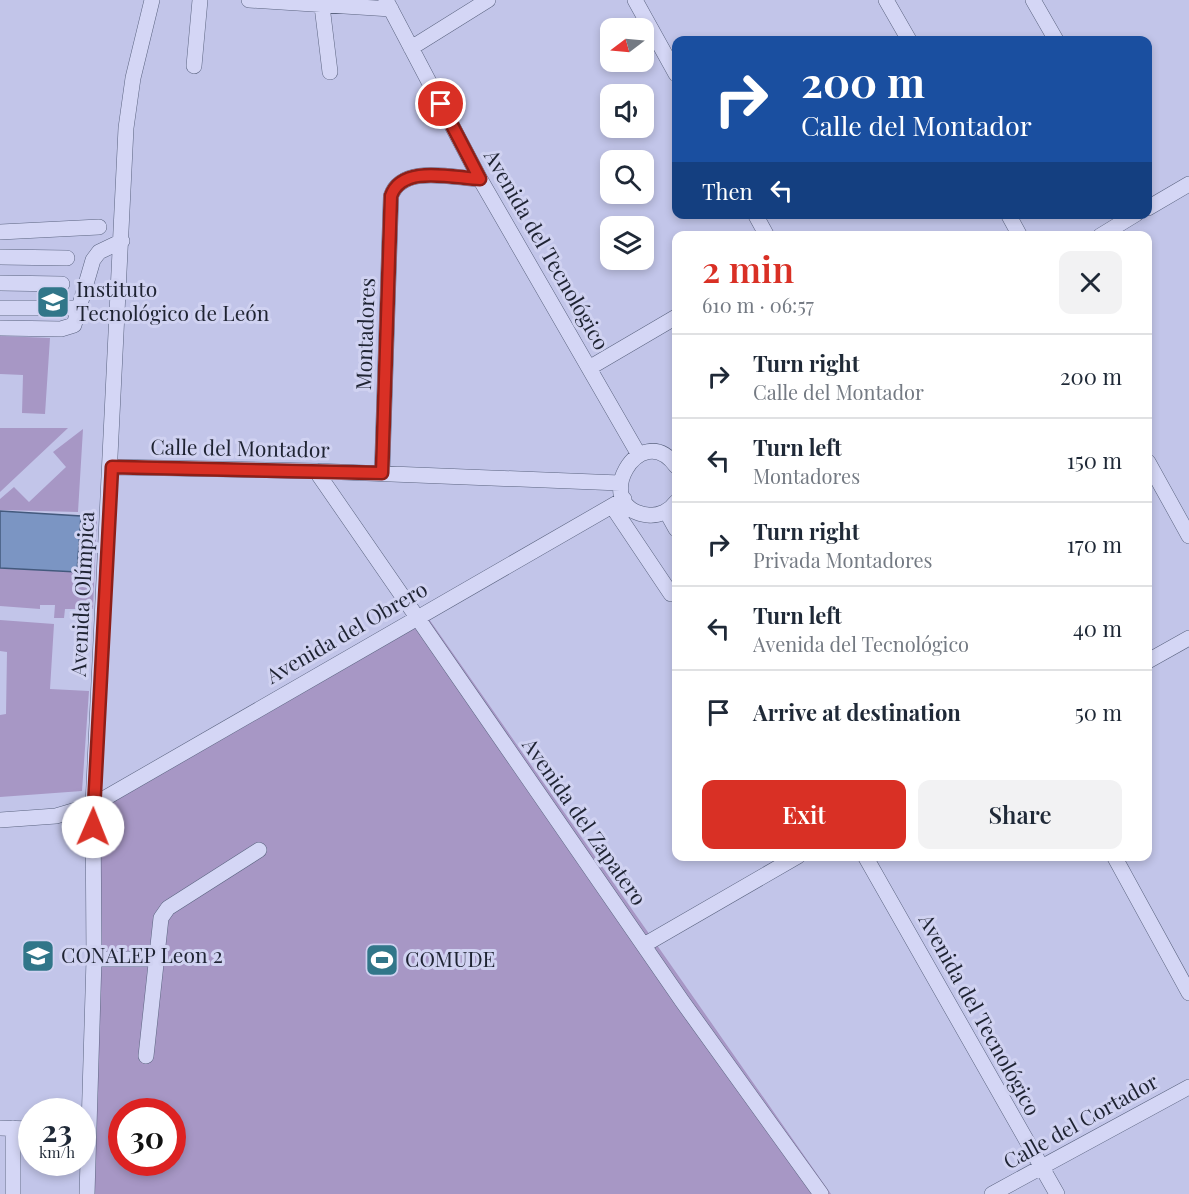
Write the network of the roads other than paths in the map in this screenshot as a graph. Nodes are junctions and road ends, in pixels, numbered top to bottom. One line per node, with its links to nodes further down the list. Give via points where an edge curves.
1 (152, 0): 23 (street, Avenida Olímpica, via 128,106)
2 (200, 0): 13 (street)
3 (249, 0): 9 (street)
4 (488, 0): 12 (street)
5 (635, 0): 14 (street)
6 (886, 0): 10 (street)
7 (1032, 0): 11 (street)
8 (388, 5): 9 (street); 12 (street, Avenida del Tecnológico)
9 (322, 6): 15 (street)
10 (907, 36)
11 (1054, 36)
12 (411, 48): 16 (street, Avenida del Tecnológico)
13 (194, 66)
14 (672, 67)
15 (330, 72)
16 (480, 179): 32 (street, Avenida del Tecnológico); 38 (street, Montadores, via 407,178 394,187)
17 (1189, 184): 18 (street)
18 (1152, 203)
19 (1128, 219): 21 (street)
20 (99, 226): 22 (street)
21 (1108, 231)
22 (0, 232)
23 (122, 241): 29 (street, via 99,252 93,260); 35 (street, Avenida Olímpica)
24 (0, 257): 25 (street)
25 (66, 258)
26 (0, 283): 27 (street)
27 (62, 284)
28 (0, 308): 29 (street)
29 (80, 308): 31 (street, via 74,325 68,329)
30 (672, 319): 32 (street)
31 (0, 328)
32 (589, 368): 33 (street, Avenida del Tecnológico)
33 (639, 455): 34 (street, via 658,453); 39 (street, via 629,462)
34 (672, 462)
35 (112, 467): 37 (street, Calle del Montador); 47 (street, Avenida Olímpica)
36 (1152, 469): 42 (street)
37 (316, 471): 38 (street, Calle del Montador); 44 (street, Avenida del Zapatero)
38 (382, 473): 39 (street, Calle del Montador)
39 (620, 483): 40 (street)
40 (618, 502): 41 (street, via 638,512 657,515); 43 (street); 44 (street, Avenida del Obrero)
41 (671, 506)
42 (1189, 536)
43 (670, 594)
44 (417, 617): 47 (street, Avenida del Obrero); 53 (street, Avenida del Zapatero)
45 (1189, 638): 46 (street)
46 (1152, 659)
47 (93, 805): 48 (street, Avenida del Obrero, via 56,816); 54 (street, Avenida Olímpica)
48 (0, 820)
49 (259, 850): 55 (street, via 168,908 159,929)
50 (789, 861): 53 (street)
51 (868, 861): 61 (street, Avenida del Tecnológico)
52 (1117, 861): 56 (street)
53 (644, 945): 65 (street, Avenida del Zapatero)
54 (93, 959): 55 (street); 59 (street, Avenida Olímpica)
55 (156, 959): 57 (street)
56 (1189, 993)
57 (146, 1056)
58 (1189, 1087): 61 (street, Calle del Cortador)
59 (87, 1098)
60 (6, 1128): 63 (street)
61 (1040, 1166): 66 (street, Calle del Cortador); 67 (street, Avenida del Tecnológico)
62 (86, 1176): 64 (street, Avenida Olímpica)
63 (13, 1194)
64 (87, 1194)
65 (822, 1194)
66 (992, 1194)
67 (1057, 1194)

